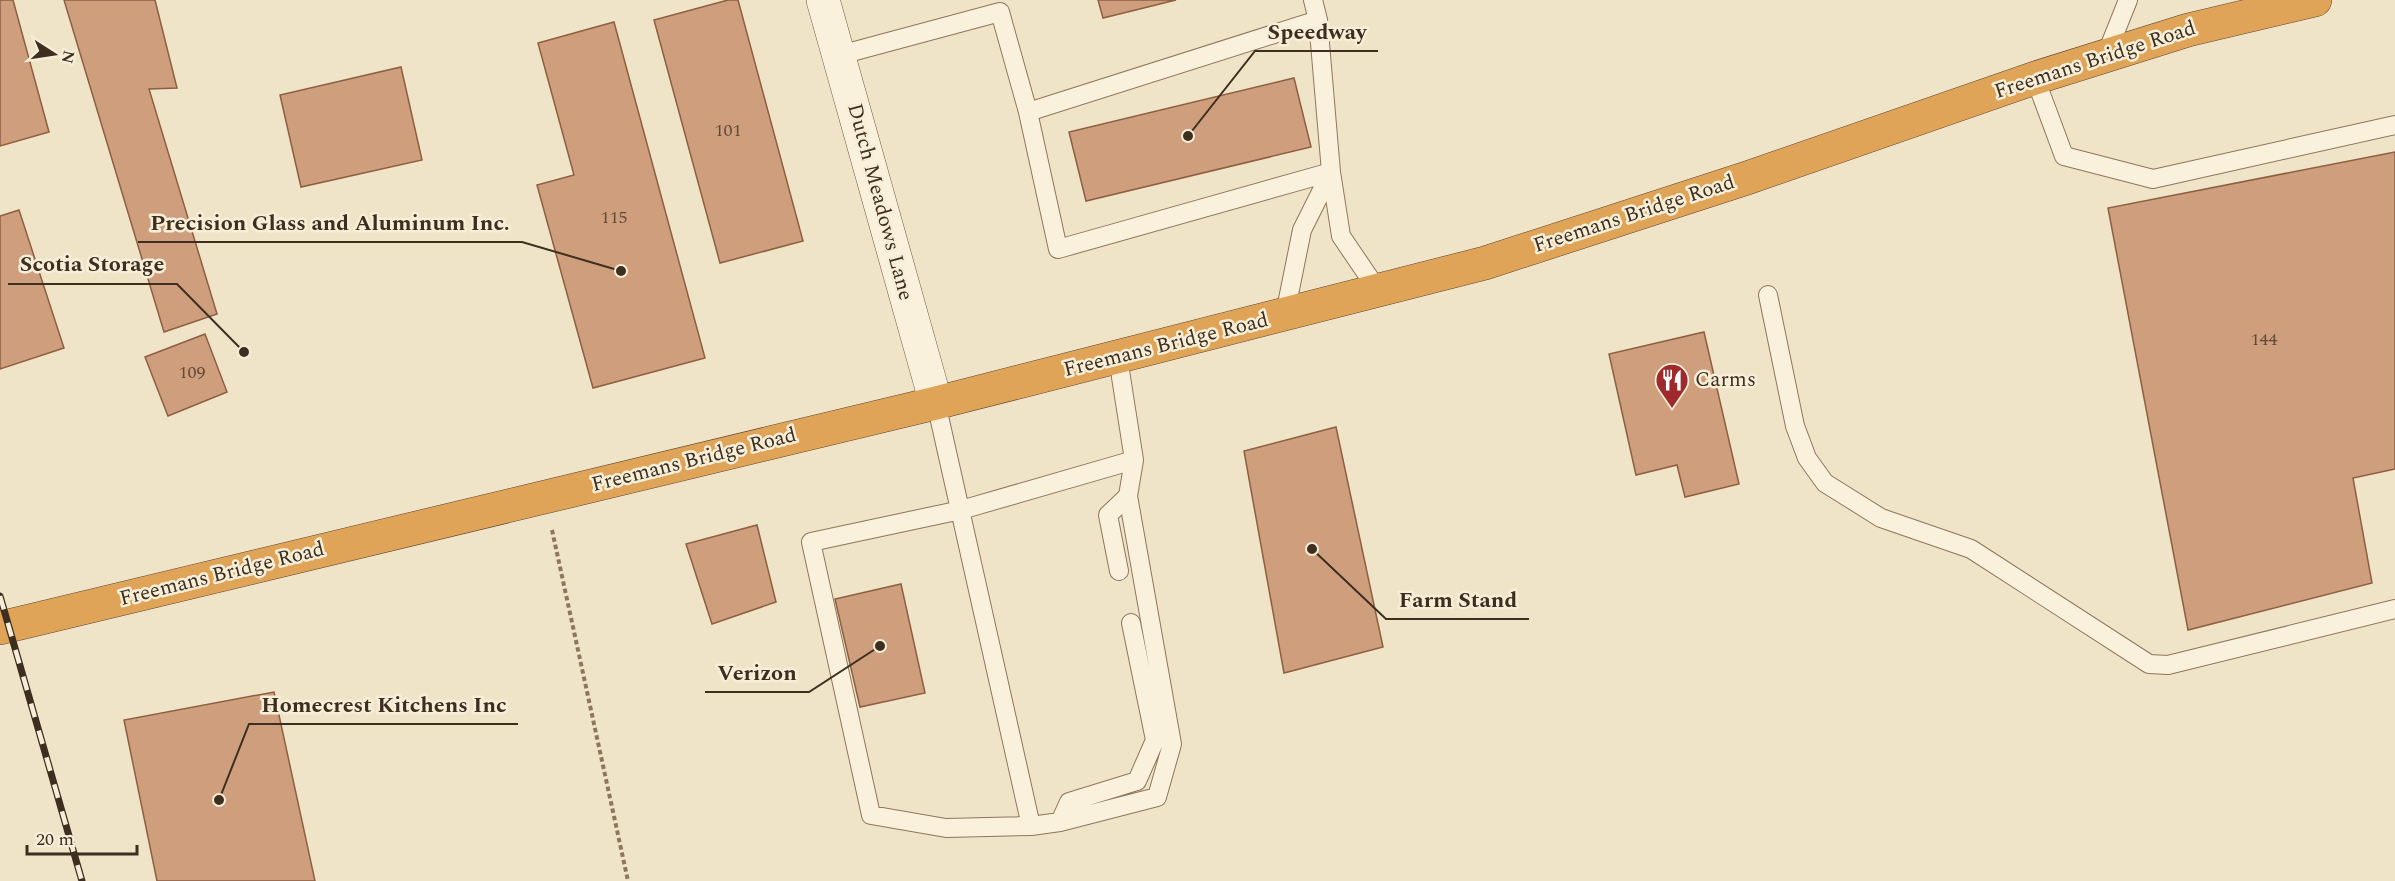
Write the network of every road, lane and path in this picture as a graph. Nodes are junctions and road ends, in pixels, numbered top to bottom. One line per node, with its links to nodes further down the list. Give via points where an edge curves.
1 (823, 0): 8 (street, Dutch Meadows Lane)
2 (1313, 0): 6 (lane)
3 (2128, 0): 7 (lane)
4 (2315, 0): 5 (highway, Freemans Bridge Road)
5 (2255, 6): 7 (highway, Freemans Bridge Road)
6 (1318, 20): 10 (lane); 12 (lane)
7 (2106, 55): 9 (highway, Freemans Bridge Road)
8 (840, 56): 10 (lane, via 1000,12); 17 (street, Dutch Meadows Lane)
9 (2035, 78): 11 (lane, via 2064,156 2153,179); 13 (highway, Freemans Bridge Road, via 1747,178 1496,259)
10 (1028, 112): 12 (lane, via 1058,249)
11 (2395, 125)
12 (1331, 172): 13 (lane, via 1341,236); 15 (lane, via 1302,230)
13 (1377, 289): 15 (highway, Freemans Bridge Road)
14 (1768, 295): 23 (lane, via 1796,426 1807,458 1825,483 1881,518 1971,549 2149,664 2168,665)
15 (1285, 314): 16 (highway, Freemans Bridge Road)
16 (1118, 358): 17 (highway, Freemans Bridge Road); 18 (lane)
17 (936, 404): 20 (highway, Freemans Bridge Road); 21 (lane)
18 (1134, 460): 19 (lane); 21 (lane)
19 (1128, 496): 22 (lane, via 1108,515); 26 (lane, via 1172,744 1157,797)
20 (545, 497): 25 (highway, Freemans Bridge Road); 28 (path)
21 (961, 510): 27 (lane); 27 (lane, via 811,542 816,565 872,815 946,828)
22 (1119, 571)
23 (2395, 609)
24 (1131, 623): 26 (lane, via 1155,740 1137,781 1069,802)
25 (0, 628)
26 (1060, 822): 27 (lane)
27 (1031, 826)
28 (628, 881)

